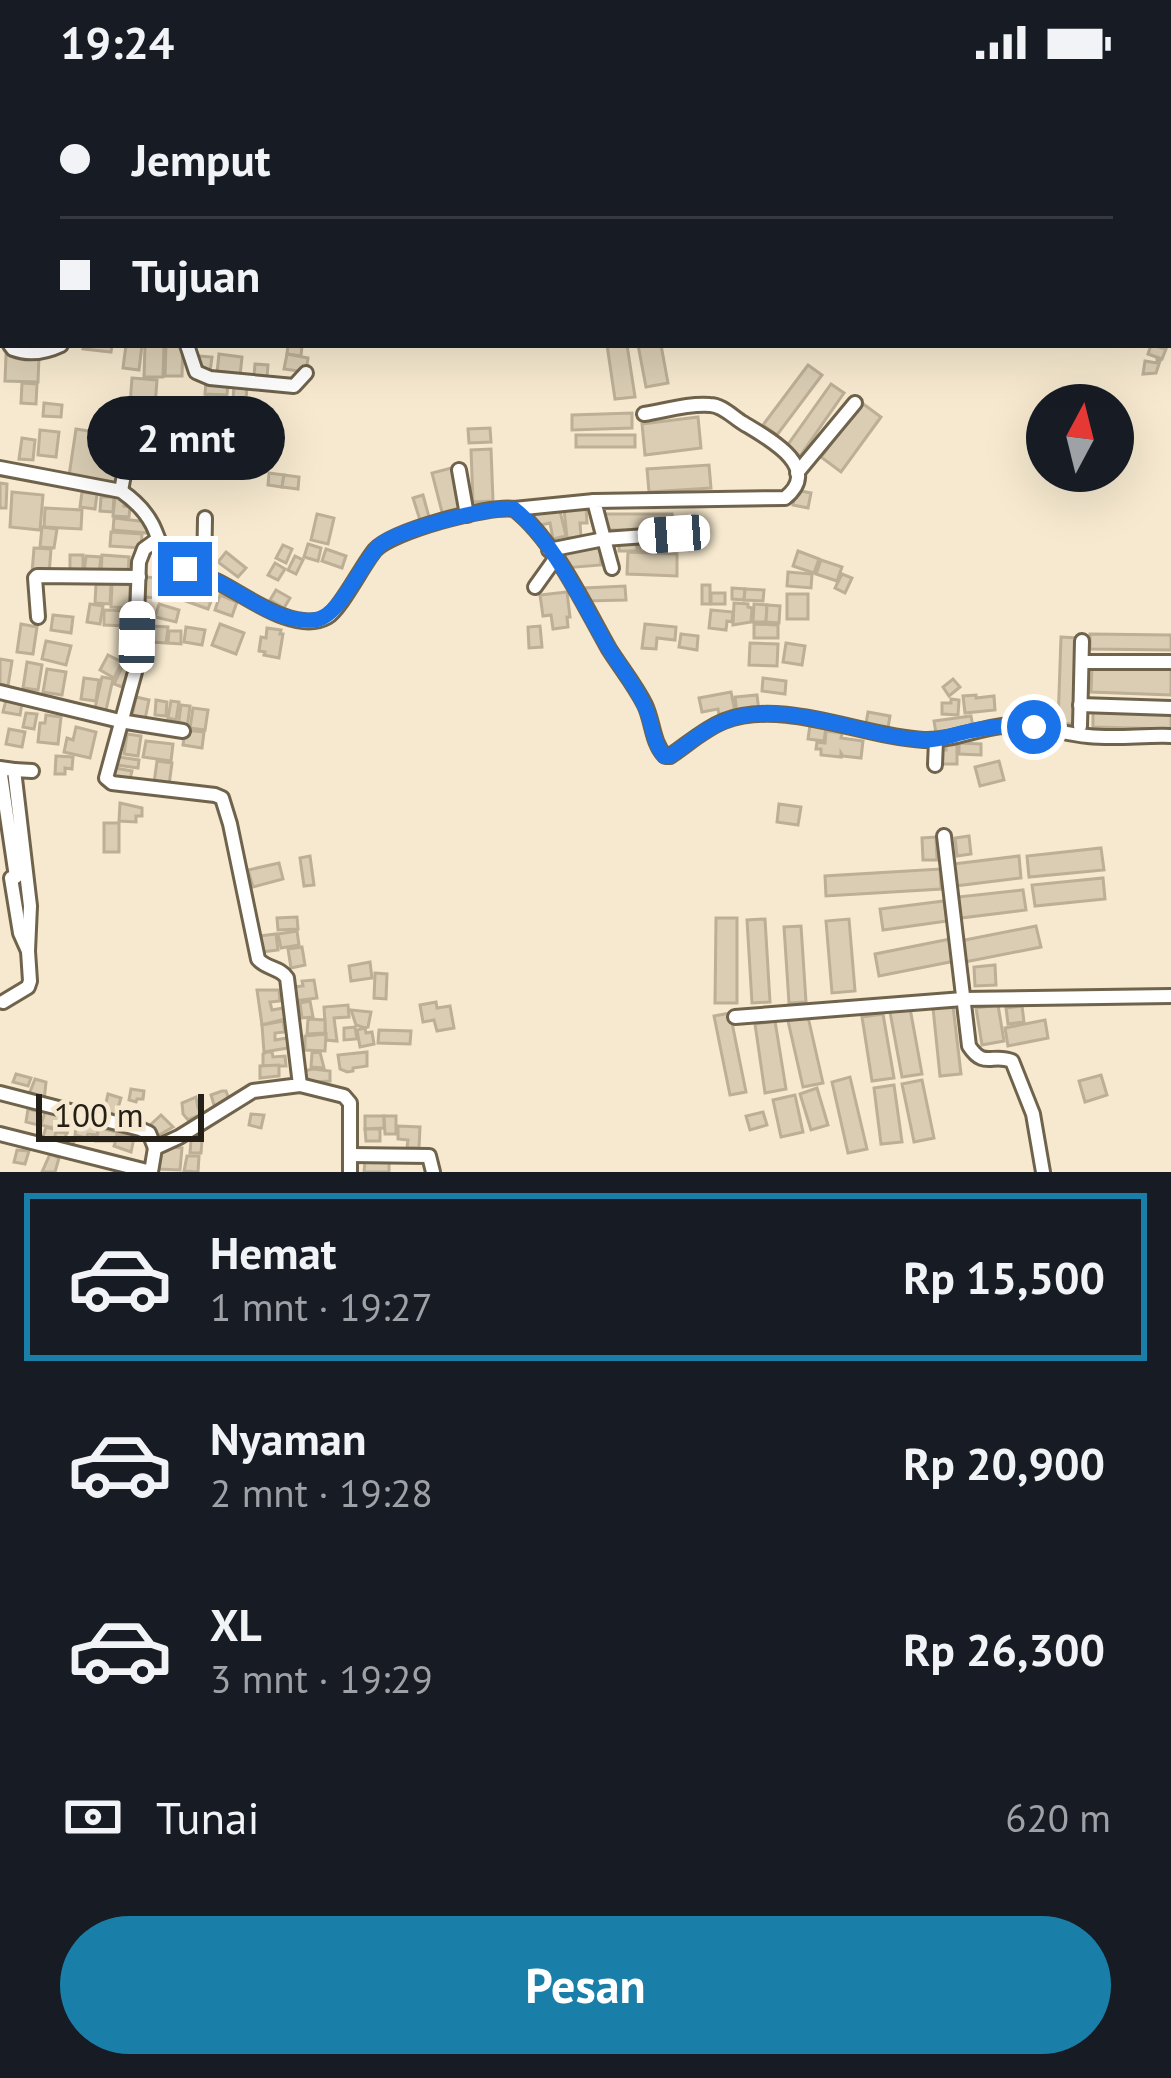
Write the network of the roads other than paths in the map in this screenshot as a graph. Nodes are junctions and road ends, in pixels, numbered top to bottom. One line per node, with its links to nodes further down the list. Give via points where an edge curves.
1 (14, 348): 2 (street)
2 (54, 348)
3 (188, 348): 4 (street, via 196,372 210,378 294,386)
4 (306, 373)
5 (855, 403): 10 (street)
6 (136, 410): 11 (street)
7 (644, 414): 10 (street, via 717,406 776,444)
8 (0, 468): 11 (street)
9 (459, 470): 14 (street)
10 (797, 473): 12 (street, via 784,497)
11 (121, 490): 17 (street)
12 (594, 501): 13 (street); 18 (street)
13 (514, 509): 14 (street); 19 (street)
14 (467, 515): 21 (street, via 400,533 377,548 331,614 315,620 274,613)
15 (205, 518): 21 (street)
16 (674, 534): 18 (street)
17 (158, 539): 21 (street, via 174,563); 22 (street, via 141,554)
18 (604, 539): 19 (street); 20 (street)
19 (552, 555): 23 (street); 35 (street, via 636,689 664,756 722,722 761,716)
20 (612, 568)
21 (204, 576)
22 (139, 577): 24 (street, via 38,576); 31 (street, via 135,672)
23 (535, 587)
24 (38, 617)
25 (1082, 641): 26 (street)
26 (1082, 662): 27 (street); 29 (street)
27 (1171, 662)
28 (0, 692): 31 (street)
29 (1081, 705): 30 (street); 32 (street)
30 (1171, 707)
31 (121, 721): 33 (street); 44 (street, via 108,781 222,799 258,959 287,978)
32 (1080, 726)
33 (183, 731)
34 (1171, 736): 35 (street, via 1114,738 1017,725)
35 (936, 740): 36 (street)
36 (935, 765)
37 (32, 771): 39 (street, via 0,768)
38 (944, 836): 41 (street)
39 (13, 878): 42 (street, via 31,934 30,984)
40 (1171, 996): 41 (street)
41 (963, 998): 43 (street); 52 (street, via 969,1046 1017,1070)
42 (3, 1002)
43 (735, 1017)
44 (300, 1085): 47 (street, via 254,1091); 48 (street, via 350,1102)
45 (0, 1093): 47 (street, via 149,1132)
46 (0, 1134): 49 (street)
47 (155, 1148): 49 (street)
48 (350, 1155): 50 (street); 51 (street, via 429,1156)
49 (154, 1172)
50 (350, 1172)
51 (433, 1172)
52 (1043, 1172)

